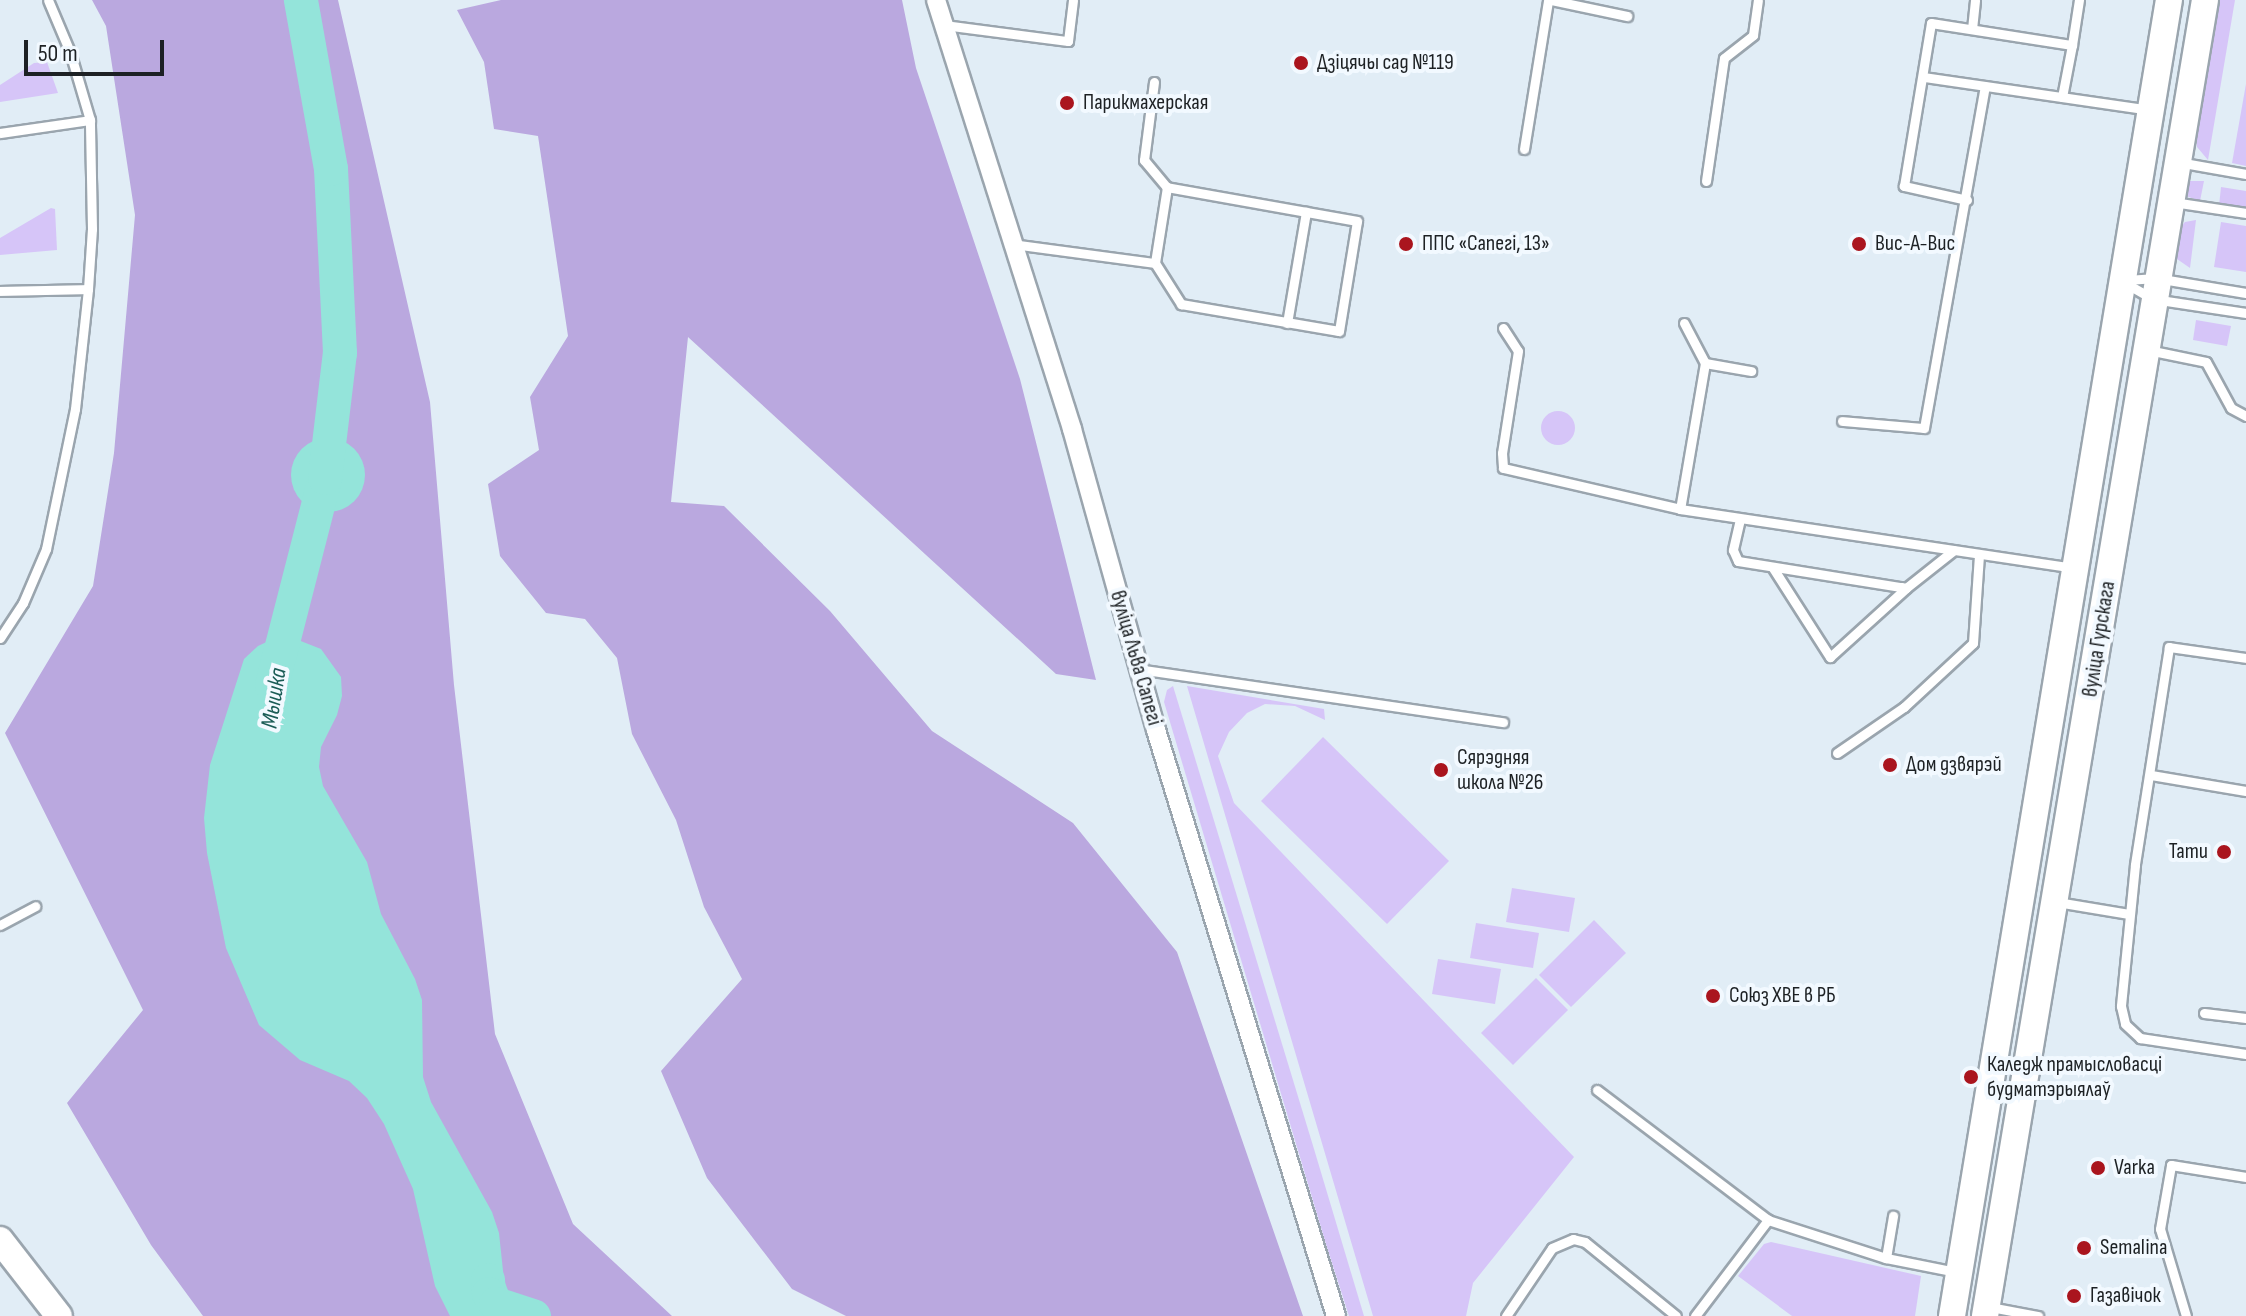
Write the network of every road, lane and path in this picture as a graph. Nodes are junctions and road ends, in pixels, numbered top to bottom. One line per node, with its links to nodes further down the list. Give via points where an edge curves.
1 (48, 0): 20 (lane)
2 (936, 0): 11 (street, вуліца Льва Сапегі)
3 (1073, 0): 11 (lane, via 1068,41)
4 (1549, 0): 10 (lane); 22 (lane)
5 (1758, 0): 25 (lane, via 1753,35 1724,58)
6 (1975, 0): 12 (lane)
7 (2079, 0): 13 (lane)
8 (2169, 0): 18 (main road, вуліца Гурскага)
9 (2205, 0): 19 (main road, вуліца Гурскага)
10 (1627, 16)
11 (944, 25): 31 (street, вуліца Льва Сапегі)
12 (1972, 29): 13 (lane); 14 (lane, via 1931,23)
13 (2072, 45): 17 (lane)
14 (1924, 77): 16 (lane); 27 (lane, via 1904,186)
15 (1154, 82): 26 (lane, via 1144,160)
16 (1985, 86): 17 (lane); 27 (lane)
17 (2062, 97): 18 (lane)
18 (2150, 110): 19 (main road); 33 (main road, вуліца Гурскага)
19 (2184, 115): 23 (main road, вуліца Гурскага)
20 (90, 120): 21 (lane); 34 (lane)
21 (0, 133)
22 (1524, 149)
23 (2176, 161): 24 (lane); 28 (main road, вуліца Гурскага)
24 (2246, 174)
25 (1706, 181)
26 (1167, 187): 29 (lane); 32 (lane)
27 (1967, 200): 46 (lane, via 1924,428)
28 (2169, 202): 30 (lane); 35 (main road, вуліца Гурскага)
29 (1306, 212): 39 (lane); 39 (lane, via 1357,221 1339,331)
30 (2246, 213)
31 (1011, 244): 32 (lane); 57 (street, вуліца Льва Сапегі, via 1072,429)
32 (1155, 263): 39 (lane, via 1181,304)
33 (2121, 280): 35 (lane); 35 (lane); 52 (main road, вуліца Гурскага)
34 (88, 289): 36 (lane); 55 (lane, via 75,409 46,549 23,603)
35 (2155, 289): 37 (lane); 38 (lane); 42 (main road, вуліца Гурскага)
36 (0, 291)
37 (2246, 293)
38 (2246, 313)
39 (1287, 323)
40 (1684, 323): 43 (lane)
41 (1503, 328): 47 (lane, via 1518,351 1503,468)
42 (2144, 349): 45 (lane, via 2206,362 2231,408); 53 (main road, вуліца Гурскага)
43 (1705, 363): 44 (lane); 47 (lane)
44 (1751, 371)
45 (2246, 416)
46 (1842, 421)
47 (1680, 509): 48 (lane)
48 (1740, 519): 49 (lane); 51 (lane, via 1733,550 1738,561)
49 (1954, 550): 50 (lane); 54 (lane)
50 (1979, 554): 52 (lane); 59 (lane, via 1973,643 1904,707)
51 (1773, 568): 54 (lane); 54 (lane, via 1830,657)
52 (2076, 568): 53 (main road); 62 (main road, вуліца Гурскага)
53 (2109, 573): 63 (main road, вуліца Гурскага)
54 (1906, 588)
55 (0, 638)
56 (2246, 658): 60 (lane, via 2169,647)
57 (1138, 669): 58 (lane); 81 (street, вуліца Льва Сапегі)
58 (1503, 722)
59 (1837, 753)
60 (2151, 775): 61 (lane); 65 (lane)
61 (2246, 791)
62 (2026, 870): 63 (main road, via 2033,885); 76 (main road, вуліца Гурскага)
63 (2054, 902): 65 (lane); 77 (main road, вуліца Гурскага)
64 (35, 906): 66 (lane)
65 (2129, 914): 69 (lane, via 2121,1006 2132,1034)
66 (0, 925)
67 (2204, 1013): 68 (lane)
68 (2246, 1018)
69 (2246, 1054)
70 (1597, 1090): 73 (lane)
71 (2246, 1177): 86 (lane, via 2171,1165 2160,1229)
72 (1893, 1216): 75 (lane)
73 (1768, 1220): 75 (lane); 84 (lane)
74 (0, 1240): 80 (main road)
75 (1886, 1258): 76 (lane)
76 (1959, 1272): 77 (main road); 78 (main road, вуліца Гурскага)
77 (1991, 1278): 79 (main road, вуліца Гурскага)
78 (1953, 1308): 79 (main road, вуліца Гурскага)
79 (1986, 1311): 85 (lane)
80 (59, 1316)
81 (1336, 1316)
82 (1506, 1316): 83 (lane, via 1552,1248 1573,1239 1585,1242)
83 (1676, 1316)
84 (1695, 1316)
85 (2038, 1316)
86 (2186, 1316)

